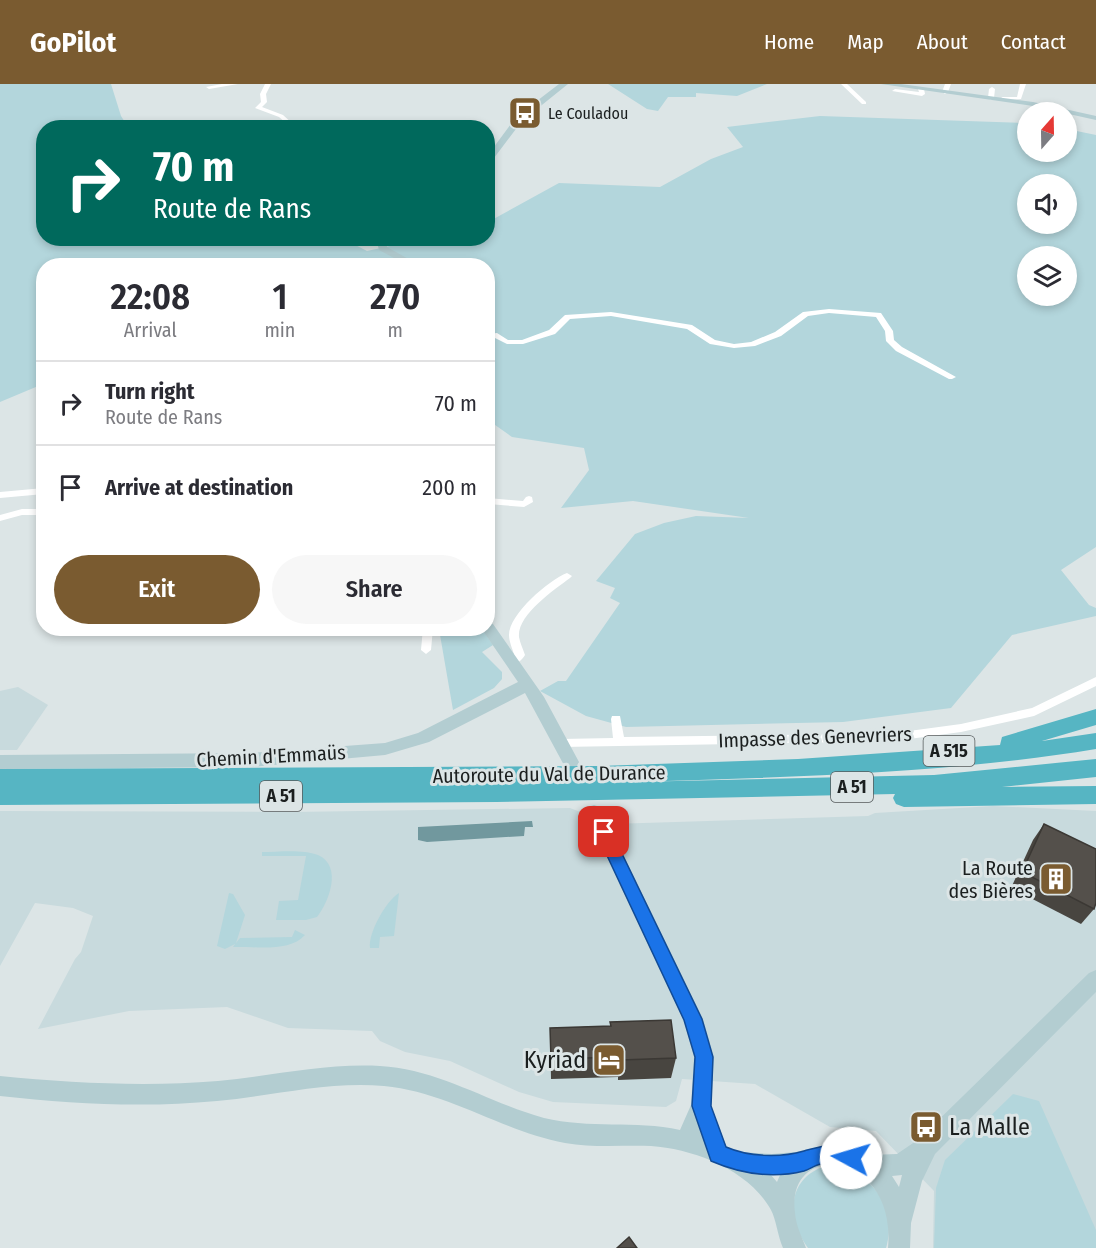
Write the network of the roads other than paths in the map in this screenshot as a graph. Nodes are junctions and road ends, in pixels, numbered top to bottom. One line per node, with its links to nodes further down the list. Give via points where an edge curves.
1 (235, 84): 8 (street)
2 (264, 84): 3 (street)
3 (270, 84): 15 (street, via 258,108)
4 (564, 84): 16 (street, via 519,119)
5 (844, 84): 13 (street)
6 (885, 84): 10 (street)
7 (1023, 84): 12 (street, via 1019,98)
8 (209, 87)
9 (947, 88): 10 (street); 12 (street, via 992,93)
10 (921, 89): 11 (street, via 922,94)
11 (895, 91)
12 (1002, 99): 14 (street)
13 (864, 103)
14 (1096, 118)
15 (287, 120)
16 (495, 151)
17 (381, 246): 18 (street)
18 (401, 258)
19 (495, 336): 20 (street, via 507,342 523,342 552,332 568,317 611,314 665,321 698,331 713,342 734,346 778,334 806,314 878,315 898,349)
20 (952, 377)
21 (36, 492): 22 (street)
22 (0, 495)
23 (529, 499): 24 (street, via 524,504)
24 (495, 502)
25 (36, 512): 26 (street)
26 (0, 518)
27 (567, 576): 31 (street, via 518,620 514,636 520,655)
28 (427, 636): 30 (street)
29 (494, 636): 31 (street)
30 (426, 650)
31 (511, 661): 33 (street)
32 (1096, 681): 37 (street, Impasse des Genevriers, via 1034,712 909,735)
33 (528, 684): 38 (street); 39 (street, Chemin d'Emmaüs, via 423,738 385,749 252,760)
34 (1096, 717): 41 (highway, A 515, via 1029,739 985,747)
35 (615, 719): 37 (street)
36 (1096, 741): 41 (highway, Autoroute du Val de Durance / A 51, via 1027,752)
37 (619, 742): 38 (street, Impasse des Genevriers)
38 (561, 743): 40 (street)
39 (0, 762)
40 (571, 762)
41 (798, 768): 44 (highway, Autoroute du Val de Durance / A 51)
42 (1096, 768): 44 (highway, Autoroute du Val de Durance / A 51, via 891,786)
43 (0, 778): 45 (highway, Autoroute du Val de Durance / A 51)
44 (603, 783): 45 (highway, Autoroute du Val de Durance / A 51); 46 (highway, via 826,798)
45 (557, 784): 47 (highway, Autoroute du Val de Durance / A 51)
46 (1096, 795)
47 (0, 796)
48 (594, 812): 51 (street, via 693,1019 704,1057)
49 (1096, 979): 53 (street)
50 (0, 1086): 52 (street, via 133,1096 335,1077 411,1078 552,1130 657,1136)
51 (701, 1106): 52 (street); 54 (street)
52 (685, 1142): 54 (street)
53 (927, 1147): 56 (street, via 900,1165); 58 (street, via 912,1178)
54 (726, 1157): 55 (street, via 765,1165); 57 (street, via 756,1176)
55 (804, 1161): 56 (street, via 835,1154); 57 (street, via 784,1187)
56 (867, 1166): 58 (street, via 883,1180)
57 (782, 1205): 59 (street)
58 (901, 1218): 60 (street)
59 (787, 1242)
60 (899, 1248)

